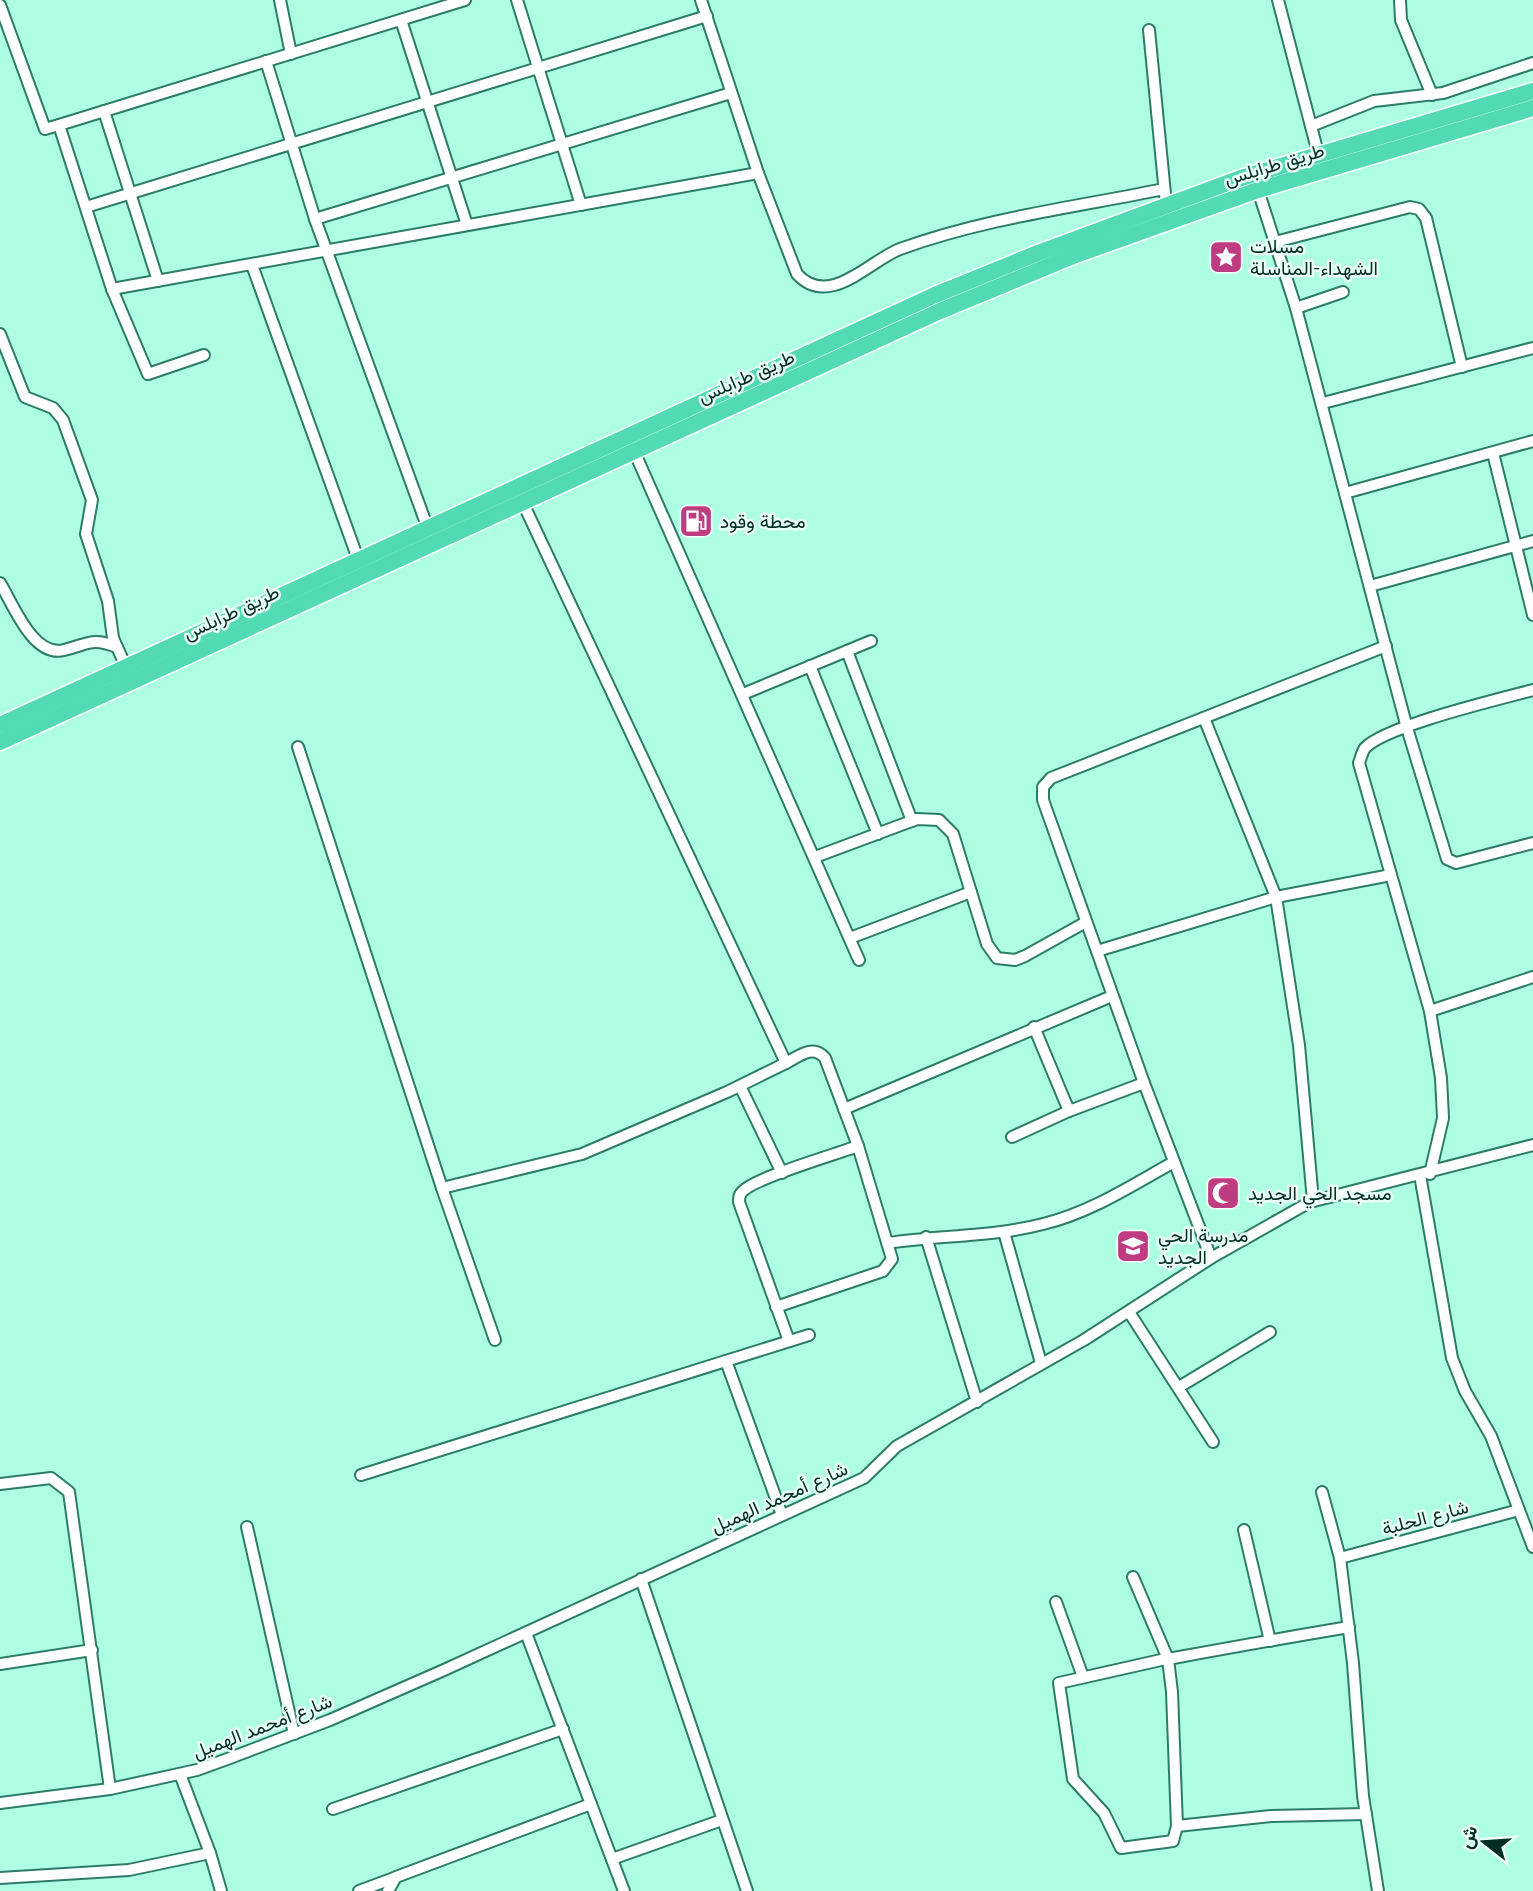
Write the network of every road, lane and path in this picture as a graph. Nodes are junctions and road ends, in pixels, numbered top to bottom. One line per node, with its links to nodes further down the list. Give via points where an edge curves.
1 (280, 0): 11 (street)
2 (465, 0): 9 (street)
3 (517, 0): 14 (street)
4 (701, 0): 8 (street)
5 (1278, 0): 22 (street)
6 (1400, 0): 17 (street, via 1401,20)
7 (0, 5): 21 (street, via 45,129)
8 (706, 16): 14 (street); 16 (street)
9 (401, 20): 11 (street); 18 (street)
10 (1149, 30): 30 (street)
11 (290, 54): 12 (street)
12 (266, 61): 20 (street); 24 (street)
13 (1533, 63): 17 (street)
14 (538, 68): 18 (street); 23 (street)
15 (1533, 90): 25 (highway)
16 (732, 93): 23 (street); 26 (street)
17 (1432, 95): 22 (street, via 1374,101)
18 (428, 103): 24 (street); 27 (street)
19 (1533, 108): 28 (highway, طريق طرابلس)
20 (104, 111): 21 (street); 29 (street)
21 (60, 125): 32 (street)
22 (1311, 127): 25 (street)
23 (562, 144): 27 (street); 31 (street)
24 (292, 145): 29 (street); 33 (street)
25 (1318, 153): 30 (highway)
26 (758, 173): 30 (street, via 797,274 823,287 863,272 900,249 1004,219); 31 (street)
27 (452, 177): 33 (street); 34 (street)
28 (1258, 190): 35 (street); 48 (highway, طريق طرابلس, via 953,306)
29 (130, 194): 32 (street); 38 (street)
30 (1165, 196): 52 (highway, via 935,295)
31 (581, 205): 34 (street)
32 (86, 207): 39 (street)
33 (315, 219): 36 (street)
34 (467, 225): 36 (street)
35 (1275, 242): 41 (street); 45 (street, via 1410,207 1419,209 1426,218)
36 (327, 251): 37 (street); 52 (street)
37 (252, 265): 38 (street); 55 (street)
38 (158, 281): 39 (street)
39 (112, 289): 44 (street, via 148,374)
40 (1343, 292): 41 (street)
41 (1296, 307): 46 (street)
42 (0, 334): 61 (street, via 25,397 53,408 63,419 92,500 86,534)
43 (1533, 348): 45 (street)
44 (204, 355)
45 (1462, 366): 46 (street)
46 (1323, 403): 50 (street)
47 (1533, 442): 49 (street)
48 (635, 451): 51 (highway, طريق طرابلس); 66 (street)
49 (1493, 453): 50 (street); 54 (street)
50 (1345, 493): 57 (street)
51 (522, 501): 70 (highway, طريق طرابلس); 87 (street)
52 (427, 526): 55 (highway)
53 (1533, 541): 54 (street)
54 (1515, 546): 57 (street); 58 (street)
55 (358, 559): 64 (highway)
56 (0, 583): 61 (street, via 43,646 57,651 93,640)
57 (1370, 586): 60 (street)
58 (1533, 615)
59 (871, 641): 62 (street)
60 (1386, 646): 67 (street); 69 (street)
61 (117, 647): 64 (street)
62 (848, 651): 63 (street); 72 (street)
63 (810, 666): 66 (street); 73 (street)
64 (126, 667): 68 (highway)
65 (1533, 690): 69 (street)
66 (743, 694): 75 (street)
67 (1204, 718): 78 (street); 79 (street, via 1051,778 1043,787 1043,800)
68 (0, 725)
69 (1407, 727): 74 (street, via 1449,861); 76 (street, via 1371,743 1361,754 1361,771)
70 (0, 742)
71 (298, 747): 98 (street)
72 (912, 821): 73 (street); 77 (street, via 929,818 947,826)
73 (878, 834): 75 (street)
74 (1533, 843)
75 (815, 858): 80 (street)
76 (1391, 875): 78 (street); 85 (street)
77 (971, 892): 79 (street, via 991,953 1005,960 1026,956); 80 (street)
78 (1276, 897): 81 (street); 99 (street, via 1299,1045)
79 (1086, 922): 81 (street)
80 (849, 938): 82 (street)
81 (1097, 951): 84 (street)
82 (859, 960)
83 (1533, 977): 85 (street)
84 (1112, 996): 86 (street); 88 (street)
85 (1430, 1011): 97 (street, via 1444,1095 1443,1118)
86 (1034, 1027): 90 (street); 91 (street)
87 (786, 1063): 89 (street); 90 (street, via 810,1051 823,1055)
88 (1144, 1083): 91 (street); 95 (street)
89 (740, 1086): 96 (street); 98 (street, via 582,1154)
90 (844, 1108): 94 (street)
91 (1069, 1111): 92 (street)
92 (1012, 1136)
93 (1533, 1145): 97 (street, شارع أمحمد الهميل)
94 (858, 1146): 96 (street); 102 (street)
95 (1174, 1162): 100 (street, via 1083,1212); 103 (street)
96 (782, 1173): 104 (street, via 744,1189 739,1199)
97 (1425, 1174): 99 (street, شارع أمحمد الهميل); 118 (street, via 1452,1358 1491,1437)
98 (442, 1188): 108 (street)
99 (1313, 1201): 103 (street, شارع أمحمد الهميل)
100 (1004, 1232): 101 (street); 111 (street)
101 (926, 1237): 102 (street); 113 (street)
102 (888, 1243): 104 (street, via 892,1259 883,1271)
103 (1211, 1258): 105 (street, شارع أمحمد الهميل)
104 (776, 1307): 109 (street)
105 (1129, 1312): 111 (street, شارع أمحمد الهميل); 112 (street)
106 (1270, 1332): 112 (street)
107 (809, 1335): 109 (street)
108 (495, 1340)
109 (789, 1341): 110 (street)
110 (726, 1361): 115 (street); 119 (street)
111 (1041, 1363): 113 (street, شارع أمحمد الهميل)
112 (1179, 1387): 114 (street)
113 (977, 1402): 119 (street, شارع أمحمد الهميل, via 897,1446 864,1478)
114 (1213, 1442)
115 (361, 1475)
116 (0, 1484): 130 (street, via 51,1478 69,1492)
117 (1322, 1492): 123 (street)
118 (1519, 1510): 122 (street); 123 (street, شارع الحلبة)
119 (782, 1515): 125 (street, شارع أمحمد الهميل)
120 (247, 1527): 135 (street)
121 (1244, 1530): 129 (street)
122 (1533, 1548)
123 (1340, 1558): 127 (street)
124 (1133, 1577): 131 (street)
125 (642, 1579): 128 (street, شارع أمحمد الهميل); 142 (street)
126 (1056, 1602): 133 (street)
127 (1349, 1627): 129 (street); 141 (street)
128 (526, 1633): 134 (street); 135 (street, شارع أمحمد الهميل)
129 (1270, 1641): 131 (street)
130 (92, 1650): 132 (street); 137 (street)
131 (1168, 1659): 133 (street); 143 (street)
132 (0, 1664)
133 (1083, 1677): 143 (street, via 1058,1685 1073,1779 1104,1813 1121,1848 1172,1841)
134 (563, 1729): 139 (street); 140 (street)
135 (293, 1734): 136 (street, شارع أمحمد الهميل)
136 (180, 1774): 137 (street, شارع أمحمد الهميل); 144 (street)
137 (110, 1789): 138 (street, شارع أمحمد الهميل)
138 (0, 1803)
139 (591, 1804): 145 (street); 146 (street)
140 (333, 1809)
141 (1366, 1814): 143 (street, via 1271,1816); 153 (street)
142 (722, 1819): 145 (street); 152 (street)
143 (1177, 1826)
144 (210, 1853): 147 (street, via 129,1870); 148 (street)
145 (612, 1859): 151 (street)
146 (396, 1877): 149 (street); 150 (street)
147 (0, 1878)
148 (220, 1891)
149 (359, 1891)
150 (388, 1891)
151 (624, 1891)
152 (747, 1891)
153 (1378, 1891)

